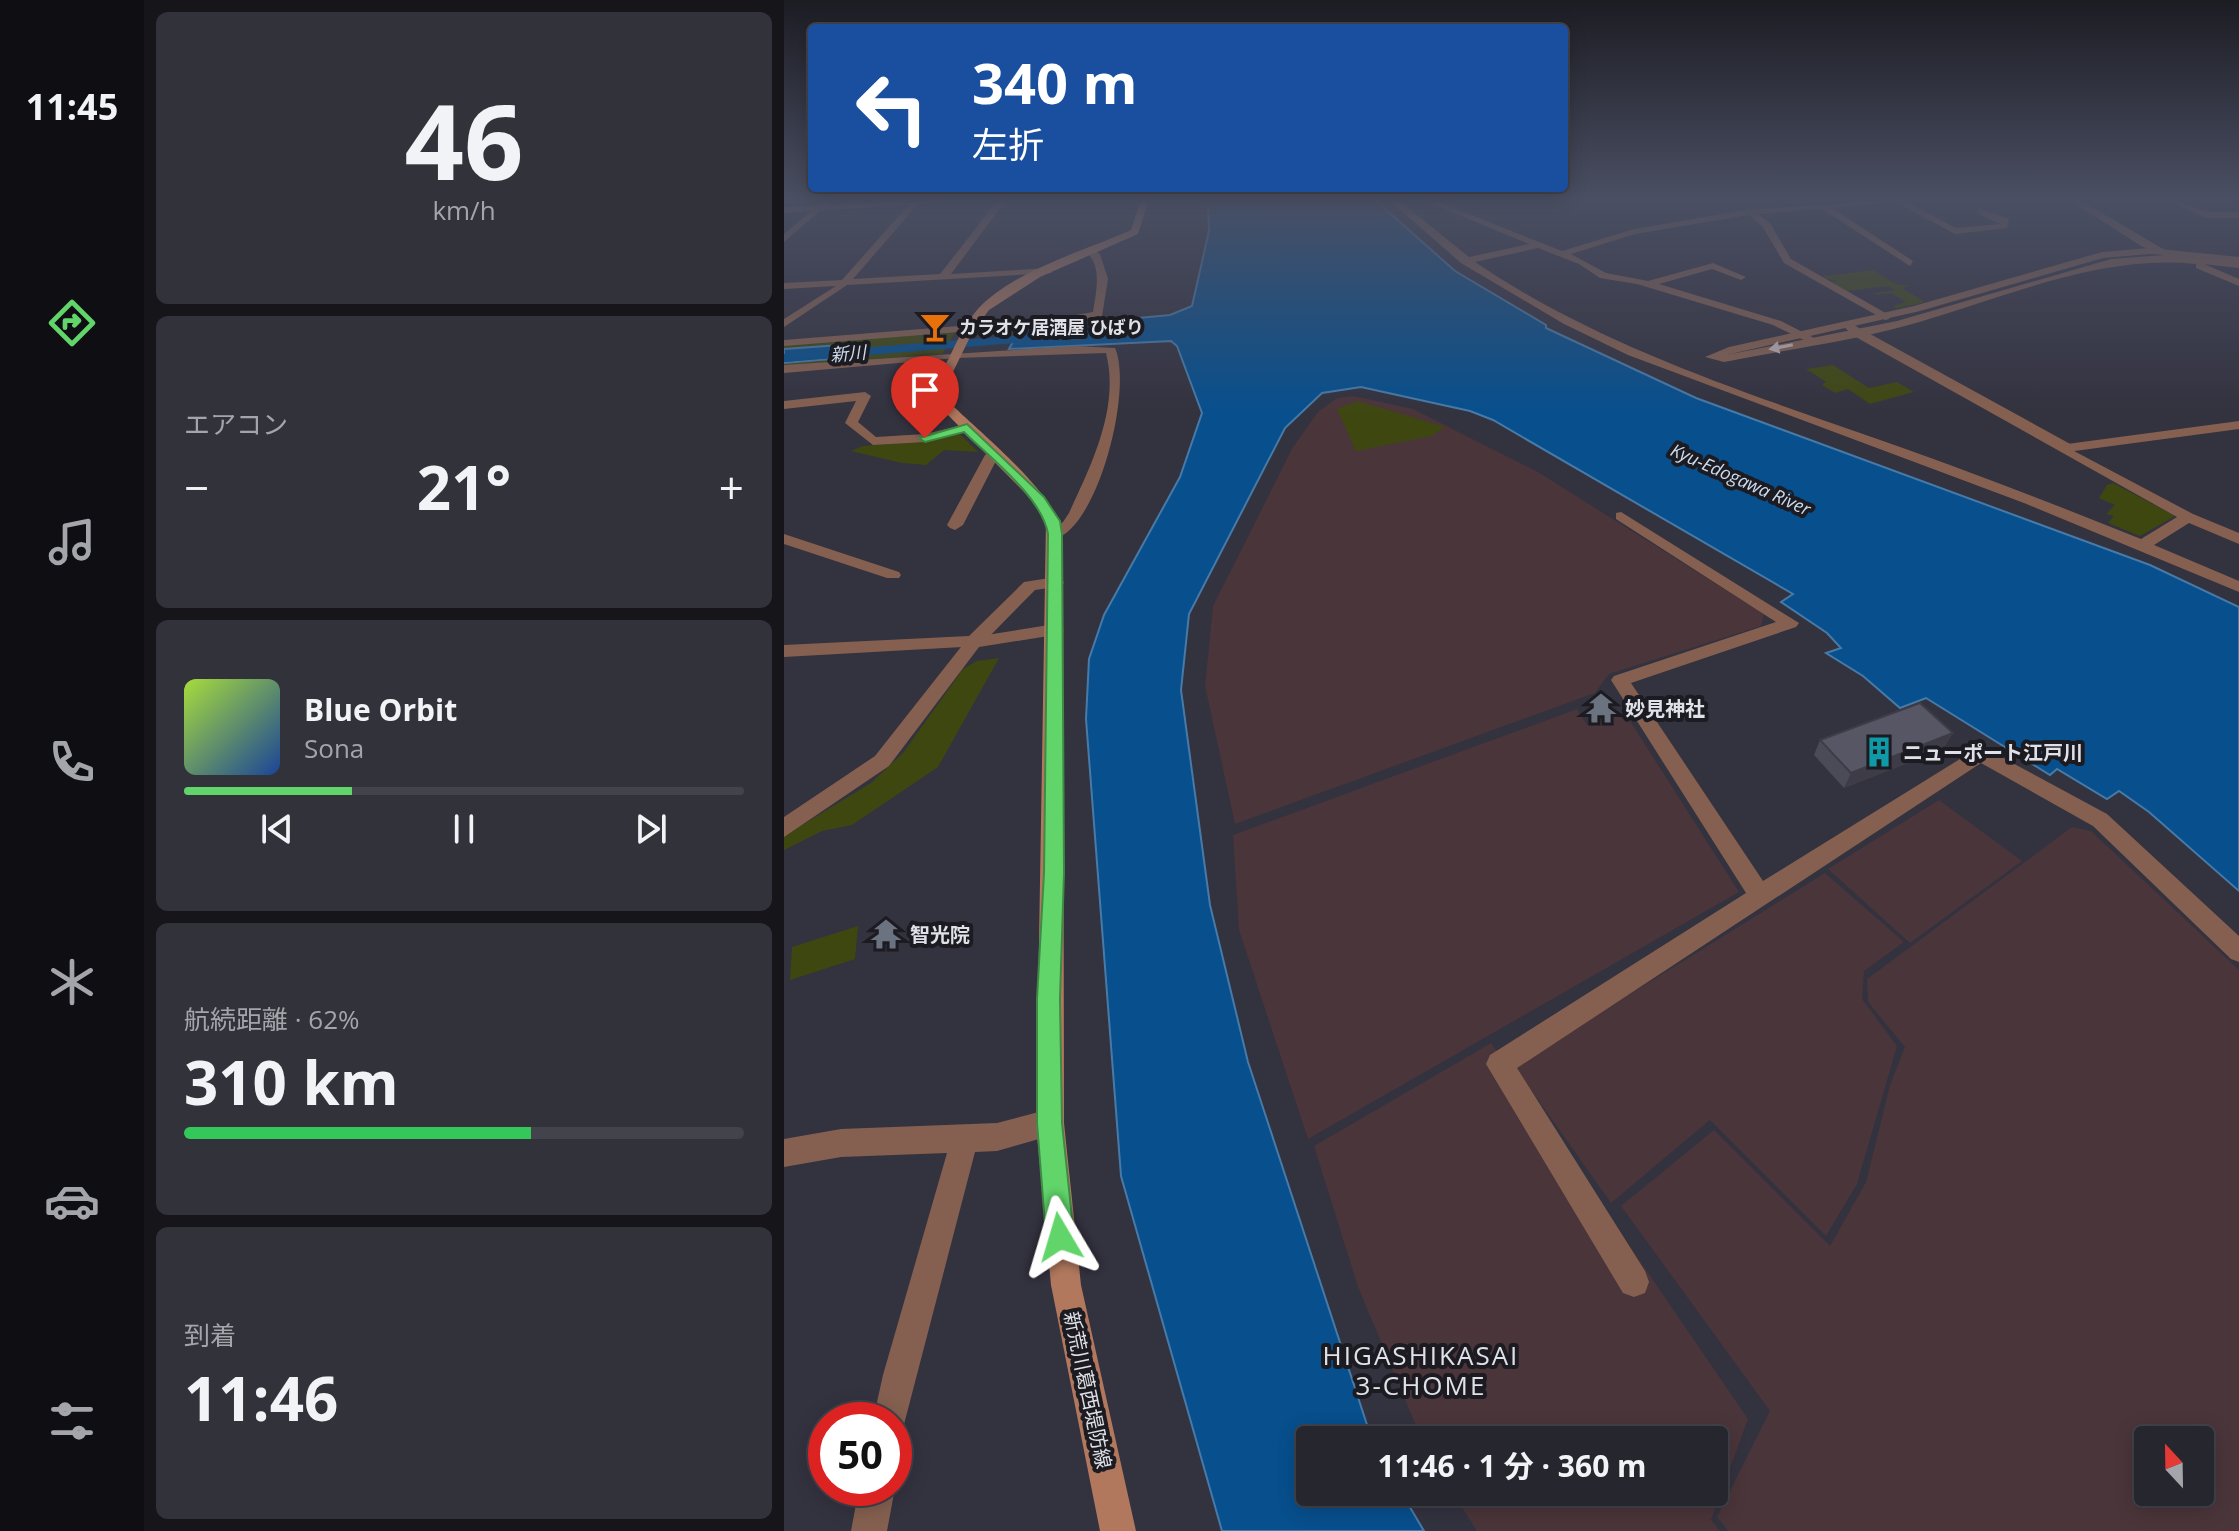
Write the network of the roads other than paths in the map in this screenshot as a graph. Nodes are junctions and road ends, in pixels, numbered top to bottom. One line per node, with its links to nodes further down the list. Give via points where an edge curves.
1 (856, 270): 15 (street)
2 (948, 270): 13 (street)
3 (1100, 270): 21 (street, via 1098,314)
4 (1479, 270): 38 (street, via 1542,309 1665,367 2051,506)
5 (1591, 270): 17 (street)
6 (1697, 270): 17 (street)
7 (1724, 270): 14 (street)
8 (1804, 270): 19 (street)
9 (2043, 270): 19 (street)
10 (2083, 270): 22 (street, via 1944,312)
11 (2209, 270): 16 (street)
12 (1049, 271): 13 (street); 21 (main road, 新荒川葛西堤防線, via 992,303)
13 (943, 277): 15 (street)
14 (1741, 277)
15 (845, 283): 18 (street); 20 (street)
16 (2239, 283)
17 (1648, 284): 23 (street, via 1777,323)
18 (784, 286)
19 (1885, 317): 22 (street)
20 (784, 324)
21 (970, 330): 24 (street); 25 (main road, 新荒川葛西堤防線)
22 (1853, 330): 23 (street); 30 (street)
23 (1808, 339): 23 (street, one-way to 23, via 1724,359 1711,357 1729,350)
24 (784, 343)
25 (957, 353): 26 (street); 29 (main road, 新荒川葛西堤防線, via 941,396); 35 (street, via 1111,350 1114,406 1076,513)
26 (784, 369)
27 (784, 405): 29 (street, via 865,396 851,423 873,441 925,438)
28 (2239, 425): 30 (street)
29 (967, 428): 31 (main road, 新荒川葛西堤防線)
30 (2067, 448): 33 (street)
31 (992, 455): 34 (street); 35 (main road, 新荒川葛西堤防線, via 1040,500)
32 (1621, 516): 46 (street, via 1790,623 1620,680)
33 (2188, 517): 37 (street); 38 (street)
34 (955, 525)
35 (1055, 534): 40 (main road, 新荒川葛西堤防線)
36 (784, 539): 39 (street)
37 (2239, 539)
38 (2143, 545): 41 (street)
39 (893, 575)
40 (1056, 582): 42 (main road, 新荒川葛西堤防線); 43 (street, via 1030,586)
41 (2239, 587)
42 (1055, 630): 43 (street); 48 (main road, 新荒川葛西堤防線)
43 (974, 642): 44 (street); 45 (street, via 882,761)
44 (784, 651)
45 (784, 828)
46 (1759, 894): 47 (street, via 1981,753 2100,820); 51 (street, via 1499,1064)
47 (2239, 951)
48 (1050, 1123): 49 (street, via 997,1137); 55 (main road, 新荒川葛西堤防線, via 1066,1285)
49 (965, 1137): 50 (street, via 841,1143); 52 (street)
50 (784, 1153)
51 (1634, 1282)
52 (894, 1402)
53 (874, 1506): 54 (street)
54 (869, 1531)
55 (1118, 1531)

